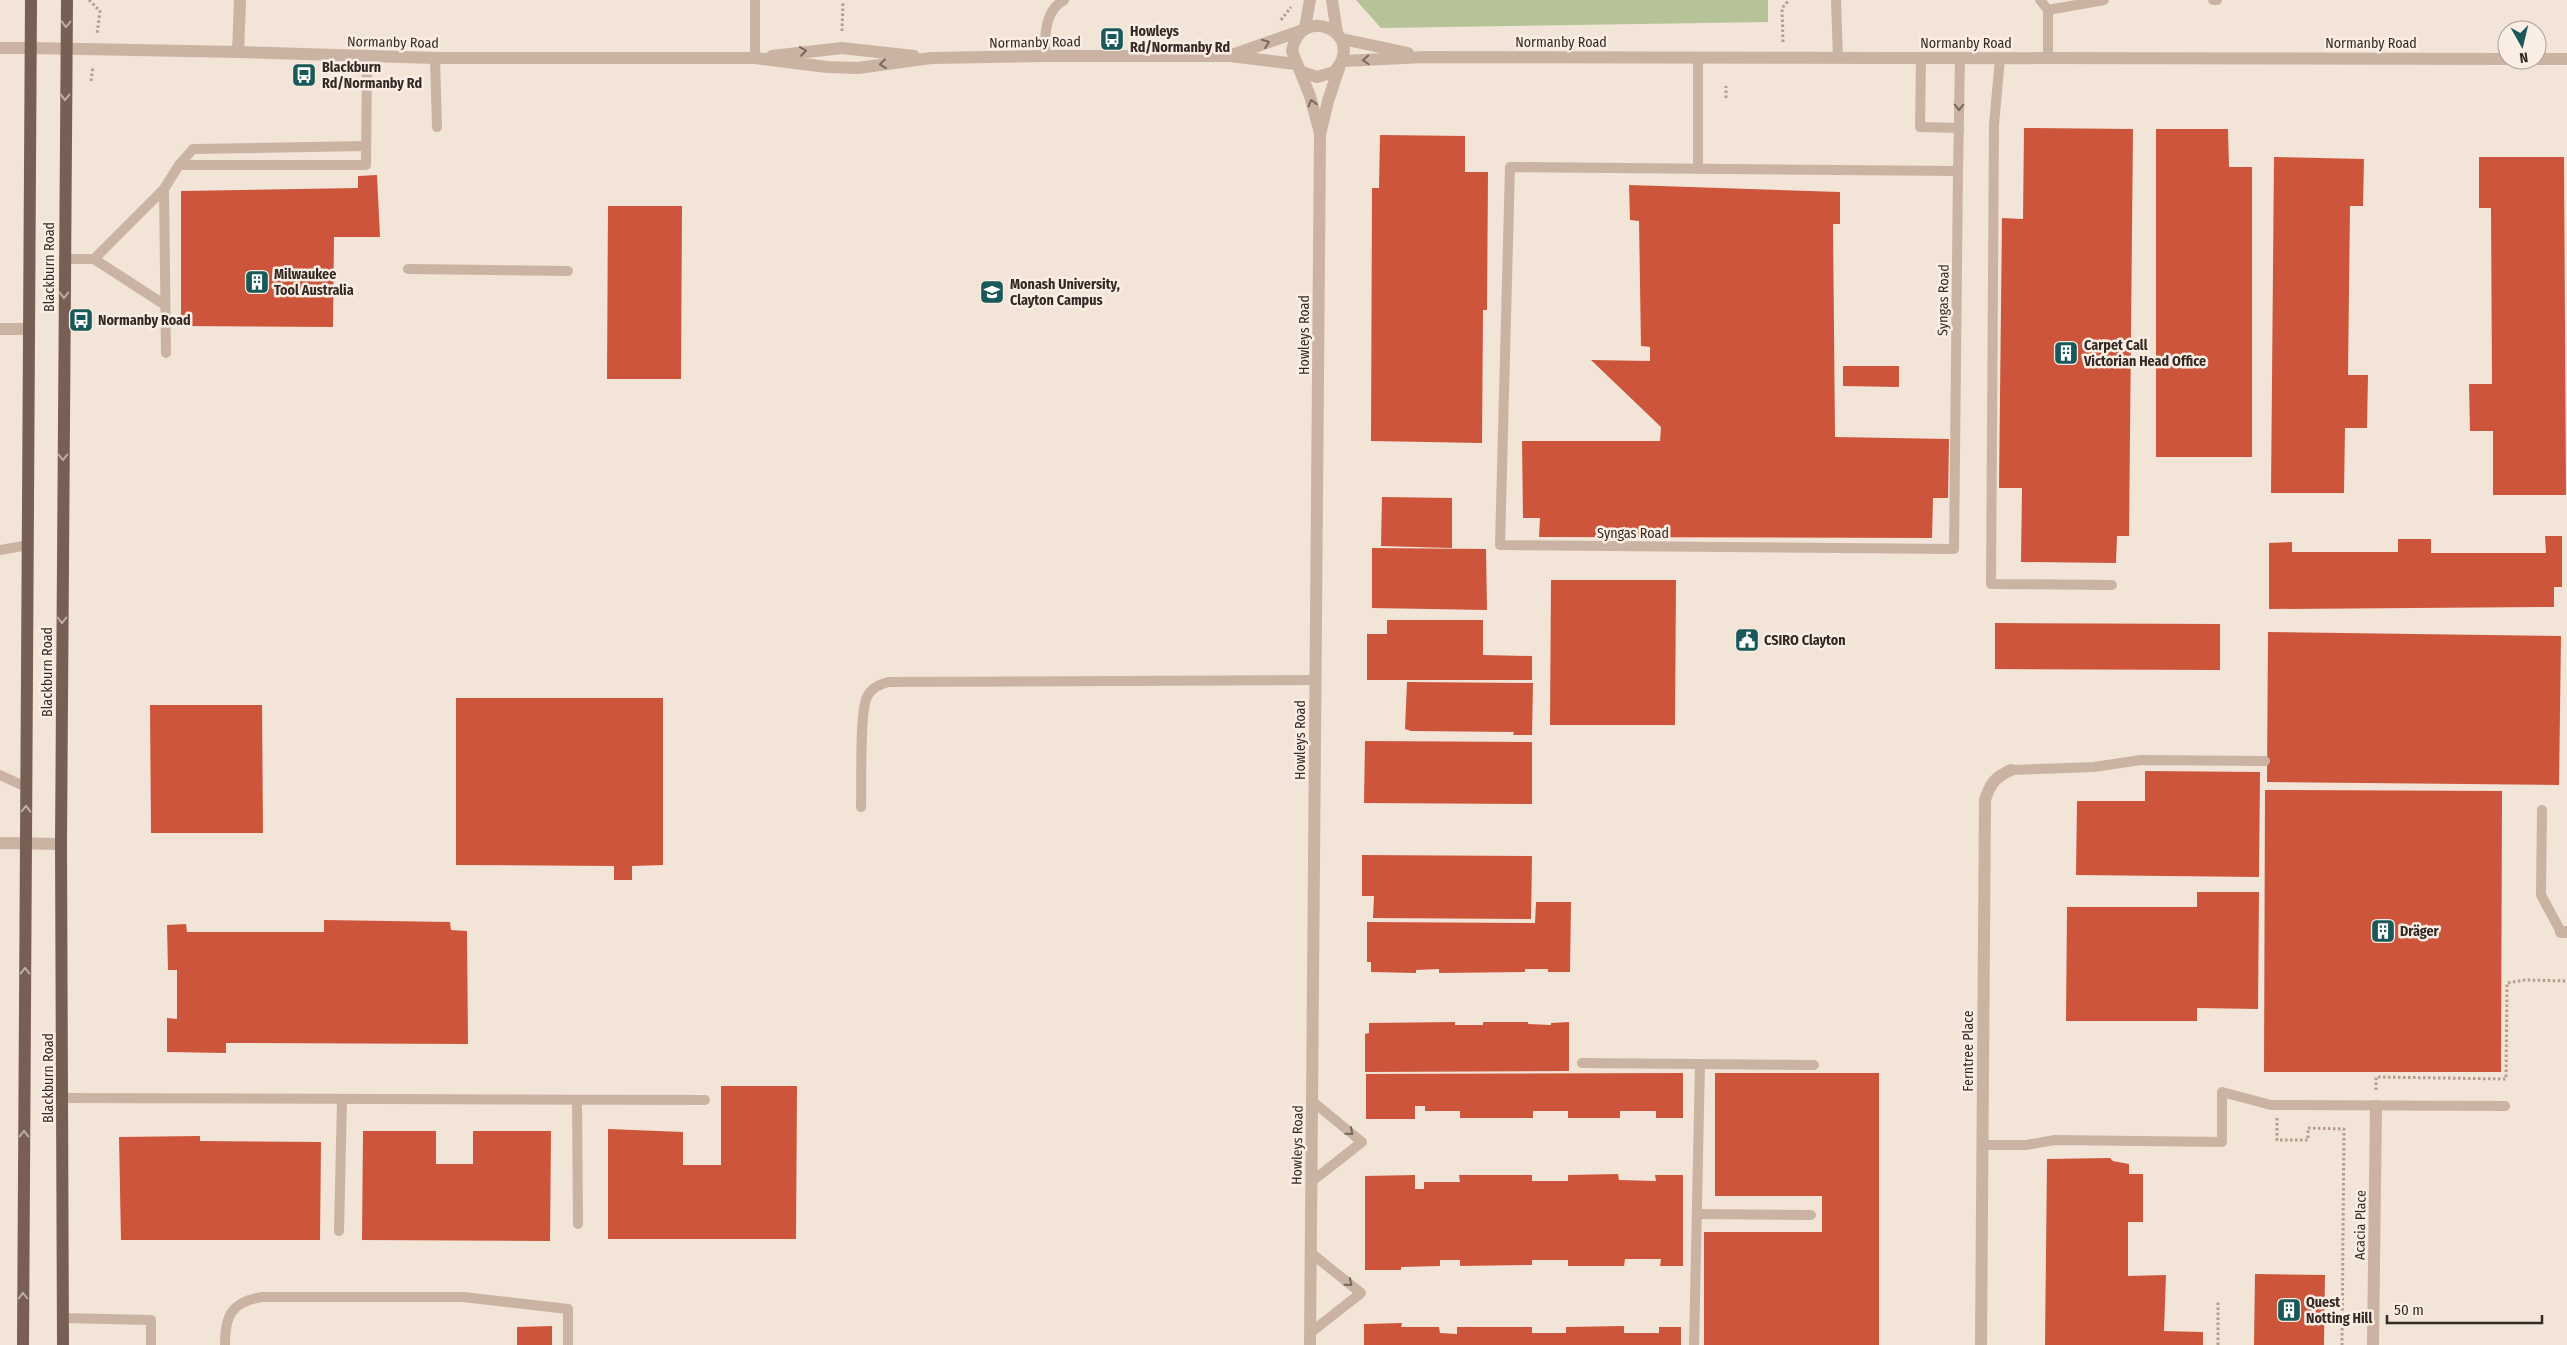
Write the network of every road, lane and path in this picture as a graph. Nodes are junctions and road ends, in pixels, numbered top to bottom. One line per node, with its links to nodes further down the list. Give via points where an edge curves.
1 (31, 0): 21 (main road, Blackburn Road)
2 (67, 0): 22 (main road, Blackburn Road, one-way to 22)
3 (89, 0): 23 (path, via 100,11)
4 (240, 0): 24 (street)
5 (755, 0): 30 (lane)
6 (1064, 0): 25 (lane, via 1051,14 1045,27)
7 (1310, 0): 17 (street)
8 (1332, 0): 19 (street)
9 (1789, 0): 33 (path, via 1782,8)
10 (1836, 0): 34 (lane)
11 (2040, 0): 15 (lane)
12 (2104, 0): 15 (lane)
13 (843, 2): 18 (path)
14 (1294, 3): 16 (path)
15 (2048, 10): 38 (lane)
16 (1277, 25)
17 (1304, 29): 19 (street, via 1320,25); 26 (street, Normanby Road, one-way to 17); 43 (street, via 1294,42 1292,56)
18 (842, 31)
19 (1339, 36): 28 (street, Normanby Road); 42 (street)
20 (0, 48): 21 (street, Normanby Road)
21 (31, 48): 22 (street, Normanby Road); 60 (main road, Blackburn Road)
22 (66, 49): 23 (street, Normanby Road); 54 (main road, Blackburn Road, one-way to 54)
23 (95, 49): 24 (street, Normanby Road)
24 (238, 52): 27 (street, Normanby Road)
25 (1045, 56): 26 (street, Normanby Road); 31 (street, Normanby Road)
26 (1230, 56): 43 (street, Normanby Road)
27 (367, 57): 29 (street, Normanby Road); 49 (lane)
28 (1425, 57): 32 (street, Normanby Road); 42 (street, Normanby Road, one-way to 42)
29 (435, 58): 30 (street, Normanby Road); 46 (lane)
30 (755, 58): 31 (street, Normanby Road, one-way to 30, via 858,68 827,68); 31 (street, Normanby Road, one-way to 31, via 827,48 859,48)
31 (931, 58)
32 (1698, 58): 33 (street, Normanby Road); 51 (lane)
33 (1783, 58): 34 (street, Normanby Road)
34 (1838, 58): 35 (street, Normanby Road)
35 (1921, 58): 36 (street, Normanby Road); 47 (lane, via 1920,128)
36 (1960, 58): 37 (street, Normanby Road); 47 (lane, Syngas Road, one-way to 47)
37 (2000, 58): 38 (street, Normanby Road); 64 (lane, via 1994,125 1991,584)
38 (2048, 58): 39 (street, Normanby Road)
39 (2497, 59)
40 (2547, 59): 41 (street)
41 (2567, 59)
42 (1342, 63): 43 (street, via 1326,76 1308,76); 48 (street, Howleys Road, via 1328,100)
43 (1299, 68): 48 (street, Howleys Road, one-way to 43)
44 (1726, 86): 45 (path)
45 (1726, 98)
46 (436, 127)
47 (1959, 128): 52 (lane, Syngas Road)
48 (1320, 135): 65 (street, Howleys Road)
49 (366, 146): 50 (lane, via 193,149); 50 (lane, via 366,164)
50 (179, 165): 53 (lane)
51 (1698, 169): 52 (lane, Syngas Road); 52 (lane, Syngas Road, via 1510,167 1500,545 1954,549)
52 (1958, 171)
53 (164, 189): 55 (lane); 58 (lane)
54 (64, 259): 55 (lane); 74 (main road, Blackburn Road, one-way to 74)
55 (94, 260): 58 (lane)
56 (408, 269): 57 (lane)
57 (568, 271)
58 (165, 305): 61 (lane)
59 (0, 329): 60 (street)
60 (29, 329): 62 (main road, Blackburn Road)
61 (166, 353)
62 (28, 545): 63 (lane); 69 (main road, Blackburn Road)
63 (0, 550)
64 (2112, 585)
65 (1316, 680): 70 (lane, via 888,682 870,692 863,709); 84 (street, Howleys Road)
66 (2265, 761): 67 (lane, via 2141,760 2094,767)
67 (2011, 770): 88 (street, Ferntree Place, via 1990,784 1985,800)
68 (0, 775): 69 (lane)
69 (26, 787): 72 (main road, Blackburn Road, one-way to 69)
70 (861, 807)
71 (2542, 810): 75 (lane, via 2542,896)
72 (26, 842): 73 (street); 74 (street); 98 (main road, Blackburn Road, one-way to 72)
73 (0, 843)
74 (61, 844): 80 (main road, Blackburn Road)
75 (2564, 932)
76 (2567, 981): 86 (path, via 2506,983 2506,1079 2376,1077)
77 (1582, 1063): 78 (lane)
78 (1700, 1064): 79 (lane); 90 (lane)
79 (1814, 1065)
80 (63, 1098): 81 (lane); 96 (main road, Blackburn Road)
81 (342, 1099): 82 (lane); 93 (lane)
82 (577, 1100): 83 (lane); 92 (lane)
83 (705, 1100)
84 (1312, 1101): 89 (street, Howleys Road); 89 (lane, one-way to 89, via 1362,1142)
85 (2278, 1105): 86 (lane); 88 (lane, via 2222,1092 2222,1142 2055,1140 2026,1145); 106 (path, via 2277,1140 2308,1140 2308,1128 2344,1128)
86 (2376, 1106): 87 (lane); 107 (street, Acacia Place)
87 (2504, 1106)
88 (1983, 1145): 104 (street, Ferntree Place)
89 (1311, 1182): 94 (street, Howleys Road)
90 (1697, 1214): 91 (lane); 103 (lane)
91 (1811, 1215)
92 (578, 1224)
93 (339, 1231)
94 (1311, 1252): 97 (street, Howleys Road); 97 (lane, one-way to 97, via 1361,1293)
95 (2218, 1300): 105 (path)
96 (63, 1318): 99 (main road, Blackburn Road); 100 (lane, via 151,1320)
97 (1310, 1339)
98 (23, 1345)
99 (63, 1345)
100 (151, 1345)
101 (225, 1345): 102 (lane, via 225,1324 233,1309 244,1300 262,1297 463,1297 568,1309)
102 (568, 1345)
103 (1694, 1345)
104 (1981, 1345)
105 (2218, 1345)
106 (2342, 1345)
107 (2373, 1345)

